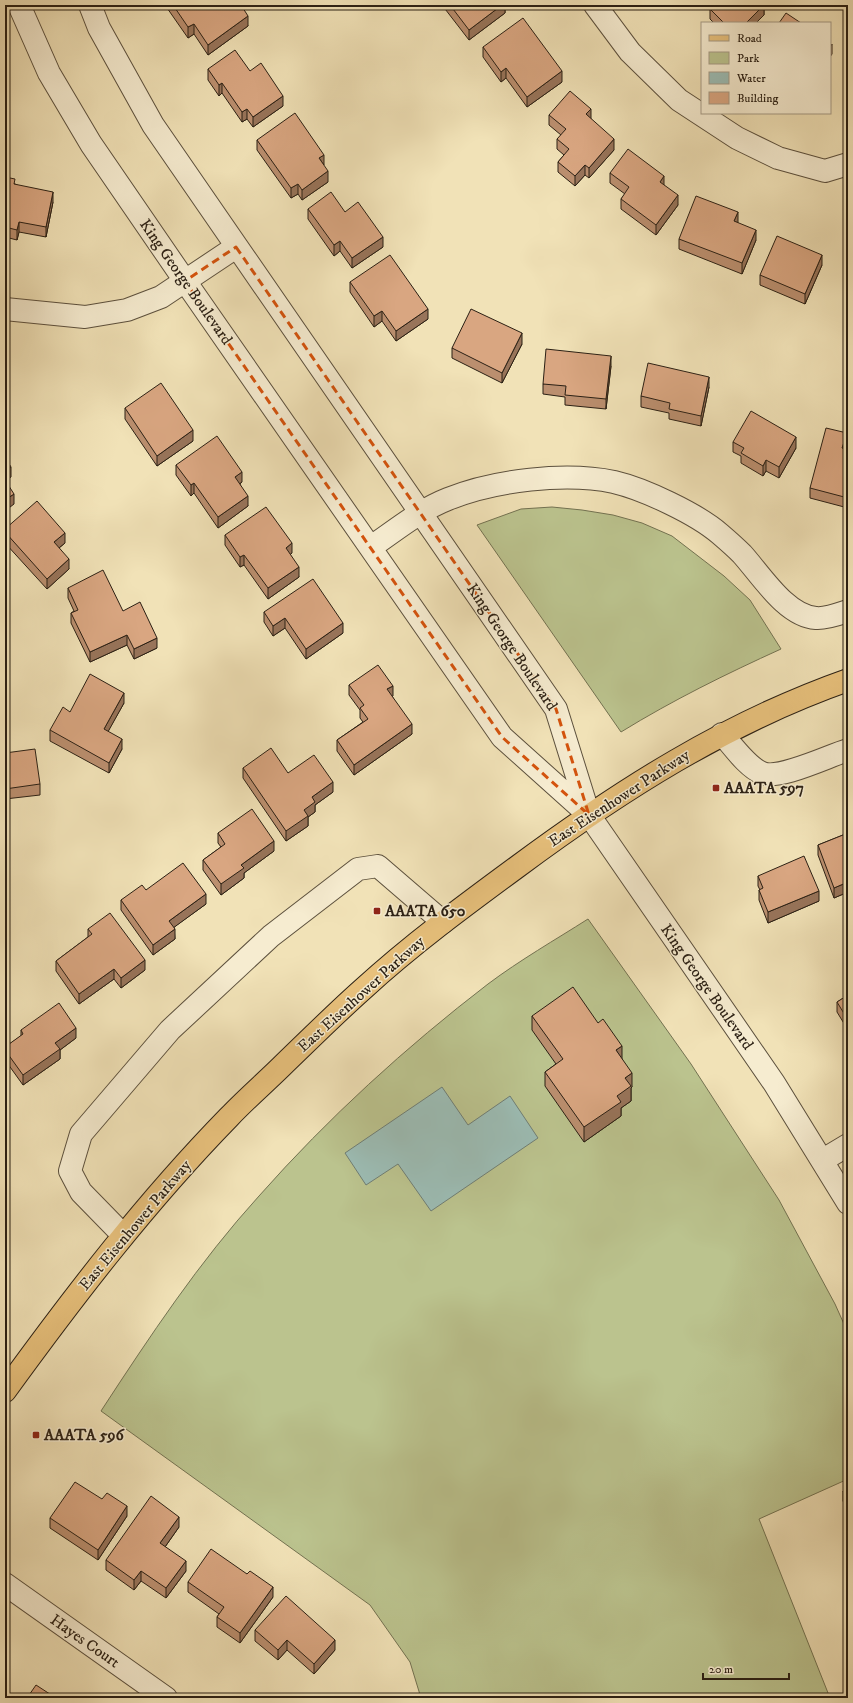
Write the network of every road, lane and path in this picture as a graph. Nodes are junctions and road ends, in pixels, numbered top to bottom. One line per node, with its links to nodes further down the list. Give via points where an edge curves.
1 (19, 5): 6 (street, King George Boulevard, via 48,74 91,144)
2 (90, 5): 5 (street, King George Boulevard, via 99,28 153,125)
3 (595, 5): 4 (street, via 630,52 679,100 737,138 778,158 825,171)
4 (848, 164)
5 (236, 246): 6 (street); 8 (street, King George Boulevard)
6 (185, 281): 7 (street, via 161,297 126,310 85,317); 9 (street, King George Boulevard)
7 (5, 310)
8 (421, 513): 9 (street); 10 (street, via 448,499 492,486 525,480 572,478 615,482 683,510 713,529 741,553 789,607 804,616 817,619); 14 (street, King George Boulevard, via 556,709)
9 (371, 547): 14 (street, King George Boulevard, via 502,737)
10 (848, 612)
11 (848, 680): 12 (main road, East Eisenhower Parkway, via 797,698)
12 (722, 734): 13 (street, via 745,760 762,773 784,774); 14 (main road, East Eisenhower Parkway, via 693,749)
13 (848, 750)
14 (589, 814): 15 (main road, East Eisenhower Parkway); 17 (street, King George Boulevard, via 774,1083)
15 (443, 922): 19 (main road, East Eisenhower Parkway, via 364,988 228,1117); 19 (street, via 378,866 358,869 271,936 170,1030 81,1134 70,1171 81,1192)
16 (848, 1145): 17 (street)
17 (823, 1160): 18 (street, King George Boulevard)
18 (848, 1203)
19 (124, 1235): 20 (main road, East Eisenhower Parkway, via 71,1301)
20 (5, 1391)
21 (5, 1584): 22 (street, Hayes Court)
22 (166, 1698)

